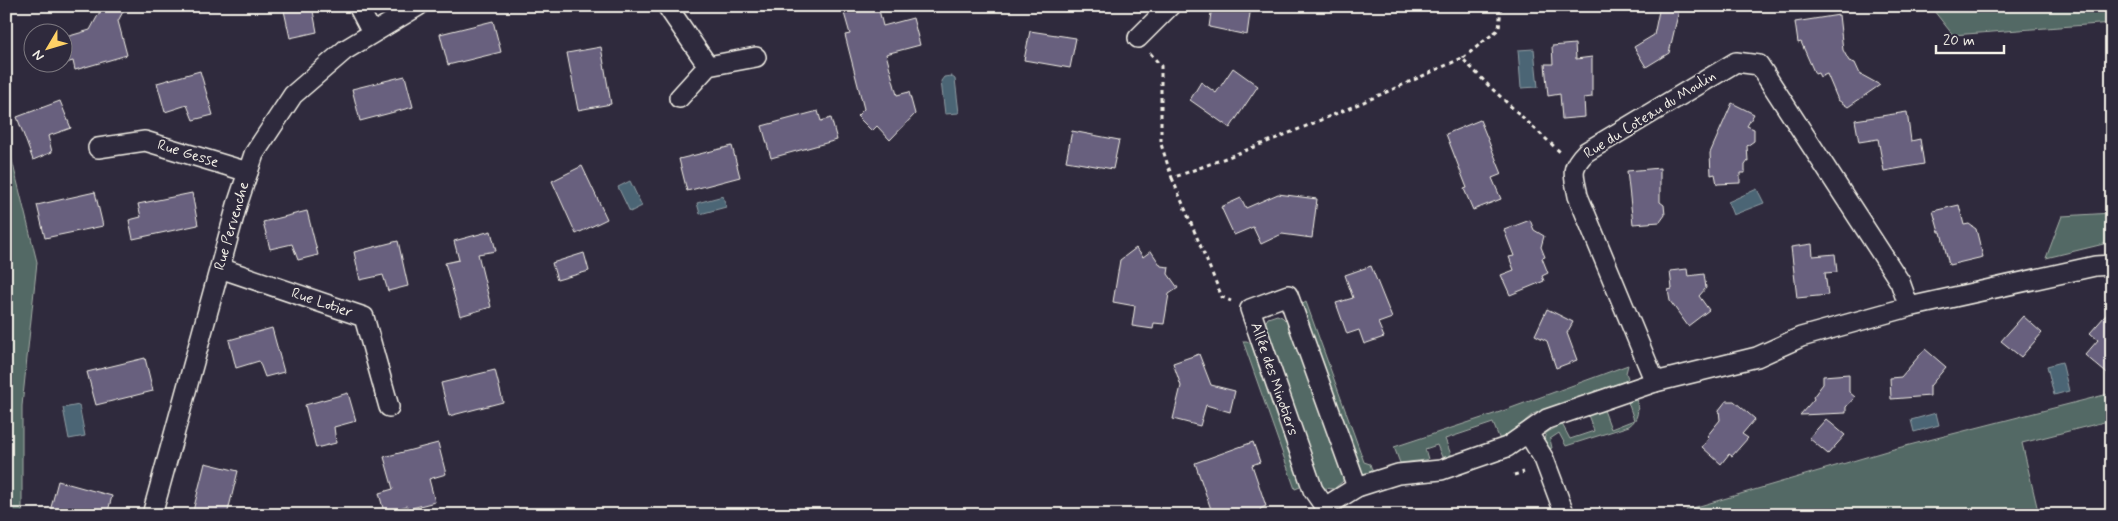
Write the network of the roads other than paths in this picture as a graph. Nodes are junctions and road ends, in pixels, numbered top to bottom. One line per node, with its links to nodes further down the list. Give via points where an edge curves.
1 (358, 6): 5 (street)
2 (418, 6): 5 (street, Rue Pervenche)
3 (667, 6): 8 (street)
4 (1170, 6): 6 (street)
5 (372, 33): 11 (street, Rue Pervenche, via 345,50 293,95 254,154)
6 (1138, 38)
7 (756, 57): 8 (street)
8 (708, 66): 9 (street)
9 (679, 98)
10 (98, 148): 11 (street, Rue Gesse, via 145,141)
11 (248, 172): 13 (street, Rue Pervenche)
12 (2112, 265): 14 (street)
13 (220, 268): 16 (street, Rue Lotier, via 364,317); 20 (street, Rue Pervenche)
14 (1909, 307): 15 (street, via 1801,337 1757,357); 15 (street, Rue du Coteau du Moulin, via 1900,282 1759,65 1736,62 1586,152 1575,162 1578,196)
15 (1655, 382): 17 (street, Allée des Minotiers, via 1547,419)
16 (389, 407)
17 (1528, 433): 18 (street, Allée des Minotiers, via 1508,446 1441,470 1398,474); 21 (street, via 1544,458)
18 (1357, 487): 19 (street, Allée des Minotiers); 19 (street, Allée des Minotiers, via 1288,295 1250,309 1313,490)
19 (1326, 511)
20 (152, 515)
21 (1565, 515)

